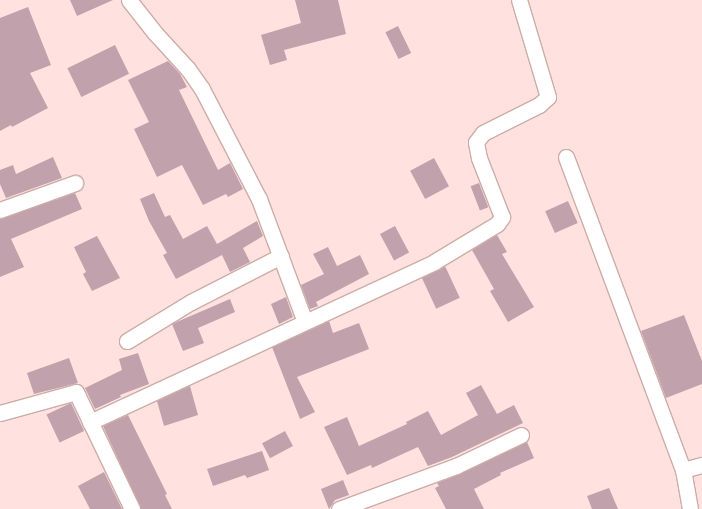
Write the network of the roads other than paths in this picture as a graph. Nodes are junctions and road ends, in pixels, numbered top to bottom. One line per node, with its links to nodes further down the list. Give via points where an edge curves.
1 (129, 0): 6 (street, via 202,89 259,199)
2 (519, 0): 7 (street, via 548,97 539,105 483,133 476,142 502,217 497,224 434,262)
3 (566, 158): 13 (street)
4 (75, 183): 5 (street)
5 (0, 210)
6 (281, 256): 7 (street); 8 (street, via 191,302)
7 (305, 322): 10 (street)
8 (126, 341)
9 (0, 412): 10 (street, via 76,392)
10 (90, 422): 14 (street)
11 (521, 435): 15 (street, via 456,466)
12 (702, 465): 13 (street)
13 (683, 470): 16 (street)
14 (132, 509)
15 (339, 509)
16 (690, 509)

